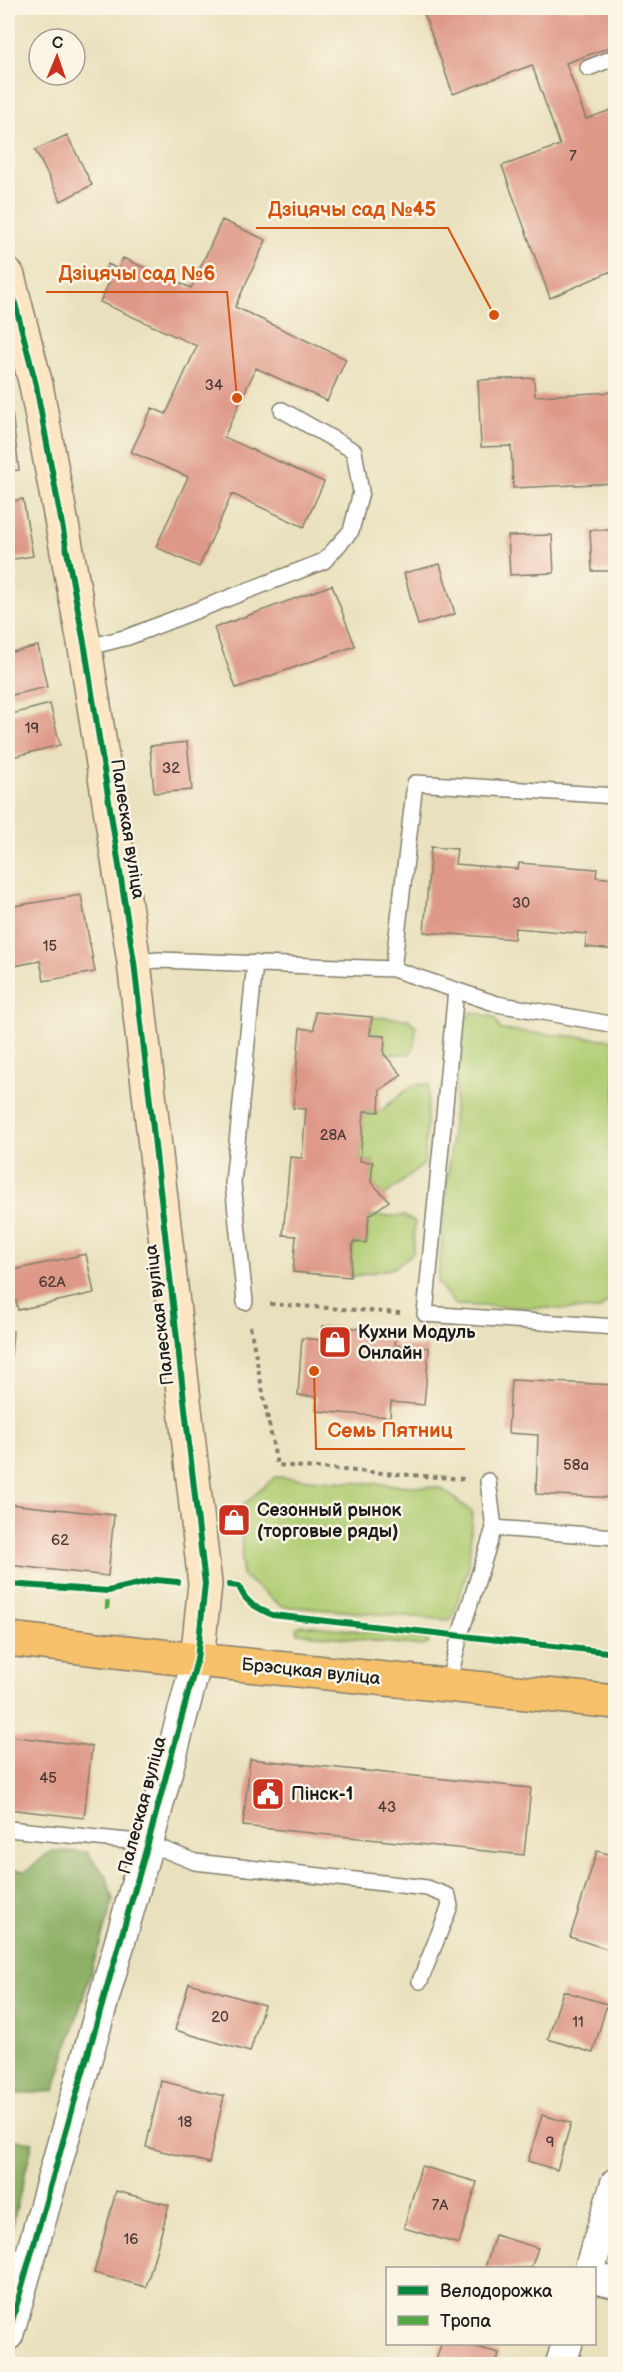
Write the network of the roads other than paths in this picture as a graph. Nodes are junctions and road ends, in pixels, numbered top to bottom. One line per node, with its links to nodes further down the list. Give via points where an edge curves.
1 (615, 57): 2 (lane)
2 (588, 68)
3 (8, 276): 5 (street, Палеская вуліца, via 36,386)
4 (282, 410): 5 (lane, via 354,451 361,492 351,531 324,561 139,633)
5 (85, 648): 7 (street, Палеская вуліца)
6 (615, 796): 9 (lane, via 415,783)
7 (134, 962): 8 (lane); 18 (street, Палеская вуліца, via 205,1584)
8 (255, 963): 9 (lane); 12 (lane, via 233,1183)
9 (393, 969): 10 (lane)
10 (456, 990): 11 (lane, via 497,1004); 13 (lane, via 425,1314)
11 (615, 1025)
12 (245, 1302)
13 (615, 1328)
14 (488, 1480): 15 (lane)
15 (494, 1528): 16 (lane); 19 (lane)
16 (615, 1537)
17 (8, 1639): 18 (main road, Брэсцкая вуліца)
18 (197, 1660): 19 (main road, Брэсцкая вуліца); 22 (street, Палеская вуліца)
19 (448, 1685): 20 (main road, Брэсцкая вуліца)
20 (615, 1702)
21 (8, 1829): 22 (lane)
22 (148, 1843): 23 (lane, via 195,1862 427,1888 448,1896 450,1906); 28 (street, Палеская вуліца)
23 (420, 1981)
24 (615, 2183): 25 (street)
25 (590, 2267)
26 (596, 2278): 27 (street)
27 (615, 2283)
28 (8, 2336)
29 (566, 2345): 30 (street)
30 (561, 2364)

